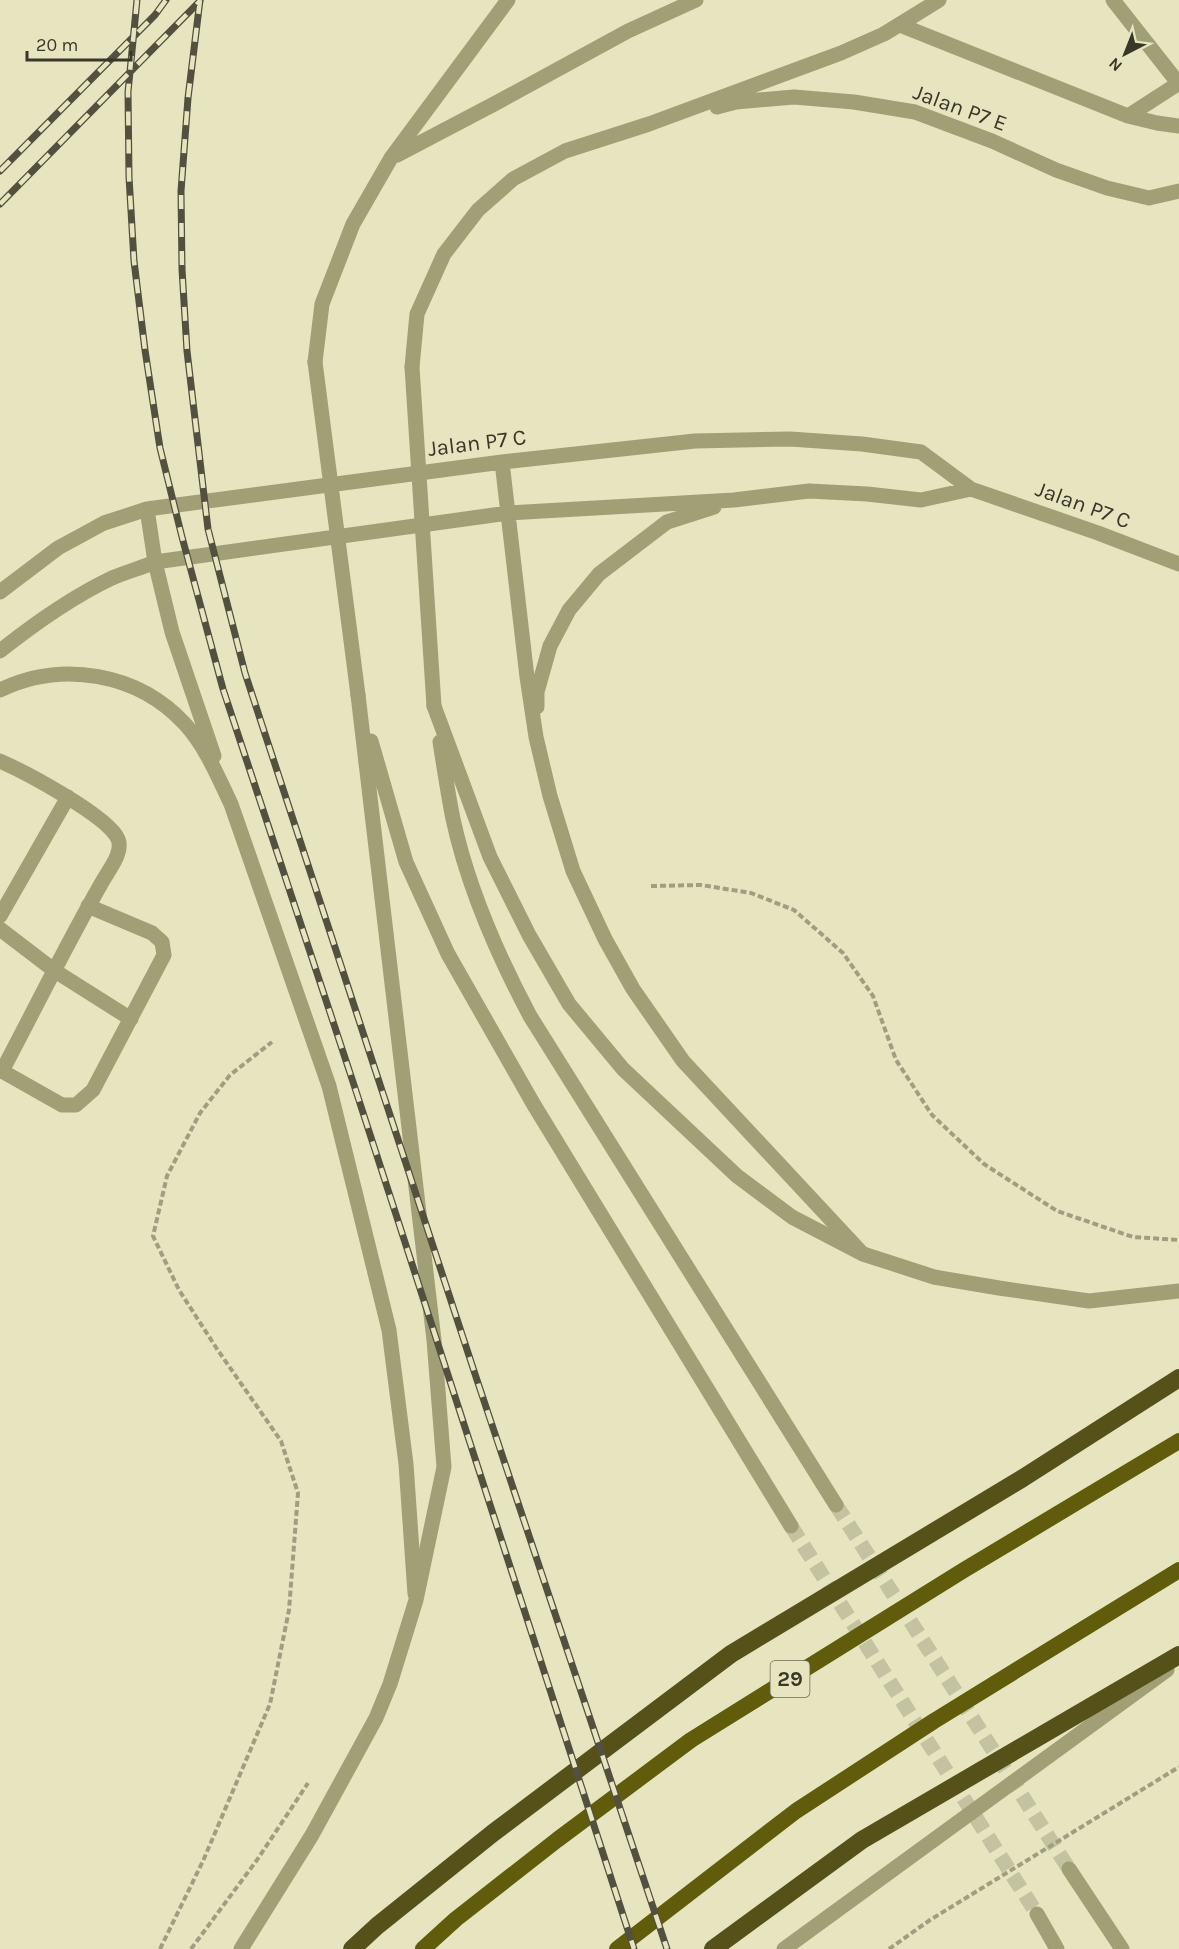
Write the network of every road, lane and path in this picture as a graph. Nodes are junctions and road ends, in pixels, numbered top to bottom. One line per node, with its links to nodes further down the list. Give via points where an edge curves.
1 (508, 0): 10 (street)
2 (696, 0): 10 (street, via 628,31)
3 (939, 0): 5 (street)
4 (1113, 0): 6 (street)
5 (900, 25): 7 (street); 8 (street, via 841,53)
6 (1179, 84): 7 (street)
7 (1128, 116): 9 (street)
8 (649, 124): 11 (street, Jalan P7 E, via 736,102 794,98 854,102 915,112 1107,188 1149,198); 23 (street, bridge, via 565,151 513,179 478,210 444,254 417,314 412,366)
9 (1179, 126)
10 (391, 158): 22 (street, bridge, via 353,224 322,304 315,362)
11 (1179, 191)
12 (502, 462): 13 (street, Jalan P7 C, via 695,441 790,439 921,452); 15 (street, Jalan P7 C); 16 (street)
13 (971, 489): 14 (street, via 921,500 809,491); 18 (street, Jalan P7 C)
14 (734, 500): 16 (street); 24 (street, via 667,522 599,574 569,610 550,646 537,692)
15 (147, 509): 17 (street); 19 (street, Jalan P7 C, via 104,523 58,548)
16 (508, 513): 17 (street); 24 (street)
17 (155, 562): 20 (street, via 112,578 78,597 33,624); 27 (street, via 179,653)
18 (1179, 564)
19 (0, 592)
20 (0, 651)
21 (0, 690): 27 (street, via 49,674 90,674 159,700 186,725 212,763)
22 (358, 695): 42 (street, via 406,862 448,954 534,1105); 44 (street, via 434,1340 444,1467)
23 (434, 706): 37 (street, via 490,857 569,1004 623,1069 737,1176 792,1217); 41 (street, via 453,820 475,894 504,965 536,1026)
24 (536, 737): 37 (street, via 573,871 633,989 683,1061)
25 (0, 761): 26 (street)
26 (68, 797): 29 (street, via 111,828 119,840 118,853); 30 (street)
27 (231, 804): 44 (street, via 329,1086 389,1330 406,1464)
28 (651, 886): 36 (path, via 701,885 751,892 794,910 843,953 873,996 896,1060 932,1115 984,1164 1057,1211 1133,1237)
29 (88, 906): 32 (street); 33 (street, via 152,933 162,942 164,955)
30 (0, 916)
31 (0, 929): 32 (street)
32 (54, 971): 33 (street); 35 (street)
33 (131, 1019): 35 (street, via 93,1090 76,1105 62,1105)
34 (272, 1042): 51 (path, via 230,1075 200,1113 167,1176 153,1236 179,1290 281,1441 297,1493 289,1610 270,1704 203,1862)
35 (1, 1071)
36 (1179, 1240)
37 (863, 1254): 38 (street, via 934,1277 1089,1301)
38 (1179, 1291)
39 (1179, 1378): 54 (highway, via 1023,1478 731,1654 493,1833)
40 (1179, 1441): 55 (highway, 29, via 691,1740 548,1847)
41 (836, 1505)
42 (791, 1526)
43 (1179, 1570): 56 (highway, via 796,1811)
44 (416, 1600): 53 (street, via 376,1718 312,1835)
45 (1179, 1654): 57 (highway, via 862,1840)
46 (1179, 1661): 58 (street)
47 (1179, 1767): 59 (path)
48 (312, 1779): 52 (path)
49 (1070, 1869): 61 (street)
50 (1037, 1914): 60 (street)
51 (160, 1949)
52 (191, 1949)
53 (241, 1949)
54 (352, 1949)
55 (423, 1949)
56 (617, 1949)
57 (713, 1949)
58 (784, 1949)
59 (889, 1949)
60 (1057, 1949)
61 (1122, 1949)

